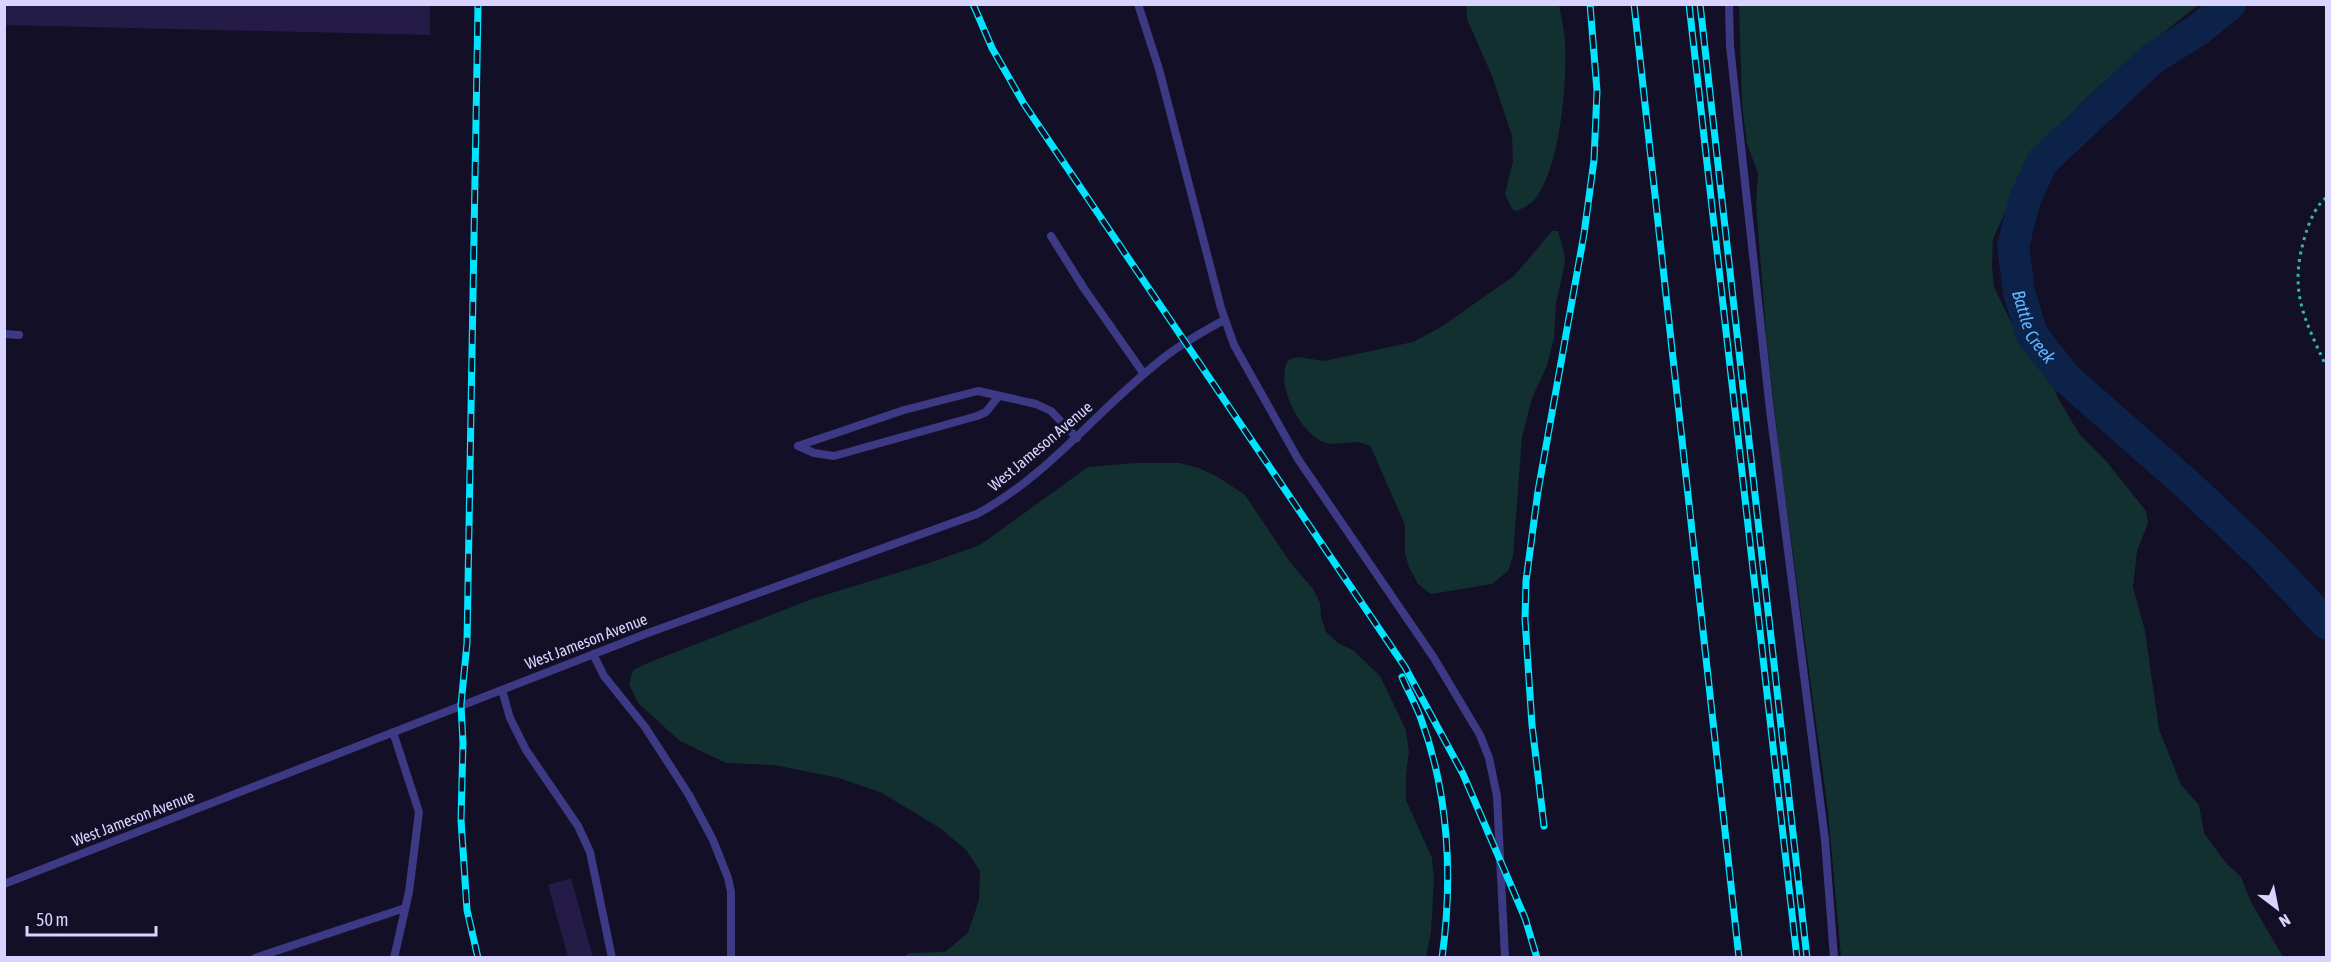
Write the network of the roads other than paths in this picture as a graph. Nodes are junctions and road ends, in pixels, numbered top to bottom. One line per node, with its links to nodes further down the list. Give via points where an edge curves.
1 (1138, 4): 4 (lane, via 1159,69)
2 (1729, 4): 20 (lane, via 1730,46 1770,410 1825,840)
3 (1051, 236): 7 (lane)
4 (1224, 320): 7 (lane, West Jameson Avenue, via 1185,342); 19 (lane, via 1298,459 1434,658 1480,735 1497,796)
5 (4, 334): 6 (lane)
6 (20, 335)
7 (1144, 375): 9 (lane, West Jameson Avenue)
8 (998, 397): 8 (lane, via 978,391 904,410 798,446 834,456 977,416 986,412); 9 (lane, via 1052,411)
9 (1077, 438): 10 (lane, West Jameson Avenue, via 1019,488 977,514)
10 (593, 654): 11 (lane, West Jameson Avenue); 18 (lane, via 689,795 713,840 731,892)
11 (502, 690): 12 (lane, West Jameson Avenue); 17 (lane, via 526,750 578,826 590,852)
12 (393, 732): 13 (lane, West Jameson Avenue); 14 (lane, via 419,812)
13 (4, 884)
14 (405, 908): 15 (lane); 16 (lane)
15 (255, 957)
16 (394, 957)
17 (612, 957)
18 (731, 957)
19 (1504, 957)
20 (1834, 957)

